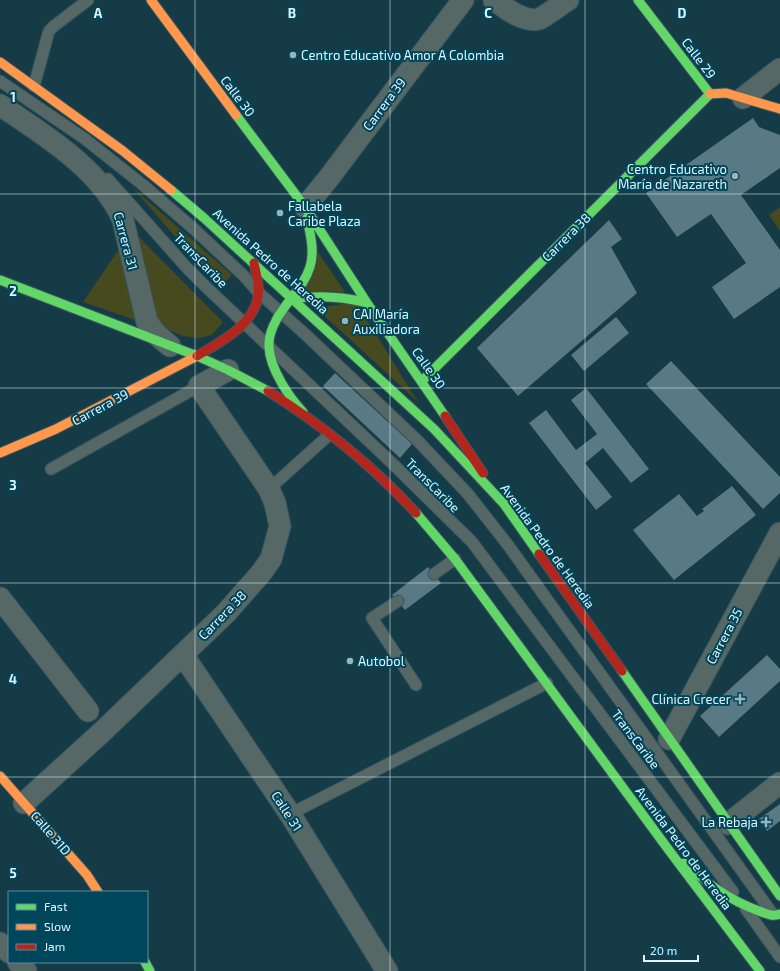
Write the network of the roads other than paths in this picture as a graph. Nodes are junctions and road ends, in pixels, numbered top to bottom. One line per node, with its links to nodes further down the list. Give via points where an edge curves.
1 (88, 0): 10 (lane, via 49,31)
2 (151, 0): 16 (main road, Calle 30)
3 (463, 0): 16 (street, Carrera 39)
4 (494, 0): 5 (street, via 523,18 538,19)
5 (568, 0)
6 (638, 0): 12 (main road, Calle 29)
7 (0, 62): 10 (main road, Avenida Pedro de Heredia)
8 (780, 69): 13 (street)
9 (0, 81): 19 (lane, TransCaribe, via 115,162 194,229)
10 (34, 86): 17 (main road, Avenida Pedro de Heredia, via 163,183)
11 (0, 94): 23 (lane, TransCaribe, via 76,147 187,268)
12 (710, 94): 13 (main road, via 726,93); 28 (main road, Carrera 38)
13 (743, 98): 15 (main road)
14 (0, 105): 24 (street, Carrera 31, via 82,164 105,191 123,220 146,322)
15 (780, 109)
16 (304, 208): 20 (main road, Calle 30, via 312,241 312,257 308,273); 21 (main road, Calle 30)
17 (254, 263): 19 (main road); 20 (main road, Avenida Pedro de Heredia)
18 (0, 280): 24 (main road, Avenida Pedro de Heredia)
19 (258, 292): 22 (lane, TransCaribe); 23 (main road, Carrera 39, via 253,310)
20 (292, 299): 21 (main road, via 322,295); 22 (main road, Calle 30); 34 (main road, Avenida Pedro de Heredia, via 426,420)
21 (367, 303): 28 (main road, Calle 30)
22 (281, 311): 25 (main road, Calle 30); 54 (lane, TransCaribe, via 444,467 488,518)
23 (244, 323): 25 (lane, TransCaribe); 26 (main road, Carrera 39, via 228,337)
24 (172, 347): 26 (main road, Avenida Pedro de Heredia)
25 (269, 347): 30 (main road, via 279,379 293,401); 53 (lane, TransCaribe, via 472,542)
26 (197, 356): 27 (main road, Avenida Pedro de Heredia); 31 (main road, Carrera 39, via 56,429)
27 (228, 370): 29 (street); 30 (main road, Avenida Pedro de Heredia, via 273,394)
28 (422, 380): 34 (main road, Calle 30)
29 (200, 386): 32 (lane); 33 (street, Carrera 38)
30 (329, 435): 33 (lane); 36 (main road, Avenida Pedro de Heredia, via 393,488)
31 (0, 453)
32 (51, 469)
33 (269, 489): 40 (street, Carrera 38, via 280,526 271,559 226,613)
34 (504, 504): 44 (main road, Avenida Pedro de Heredia)
35 (780, 533): 44 (street, Carrera 35)
36 (455, 559): 37 (lane); 41 (main road, Avenida Pedro de Heredia)
37 (434, 574)
38 (0, 598): 43 (street)
39 (398, 601): 42 (lane, via 372,618)
40 (183, 655): 47 (street, Carrera 38); 48 (street, Calle 31)
41 (547, 683): 48 (lane); 50 (main road, Avenida Pedro de Heredia)
42 (416, 685)
43 (88, 711)
44 (669, 739): 49 (main road, Avenida Pedro de Heredia)
45 (1, 781): 47 (main road, Calle 31D)
46 (780, 783): 49 (street)
47 (24, 803): 51 (main road, Calle 31D, via 87,875)
48 (290, 814): 60 (street, Calle 31)
49 (728, 824): 52 (main road, Avenida Pedro de Heredia)
50 (668, 849): 53 (main road, via 717,890); 61 (main road, Avenida Pedro de Heredia)
51 (97, 891)
52 (780, 896)
53 (742, 905): 54 (main road); 57 (lane, TransCaribe)
54 (778, 918)
55 (0, 943): 56 (street)
56 (8, 951)
57 (780, 957)
58 (19, 963): 59 (street)
59 (26, 971)
60 (387, 971)
61 (760, 971)

